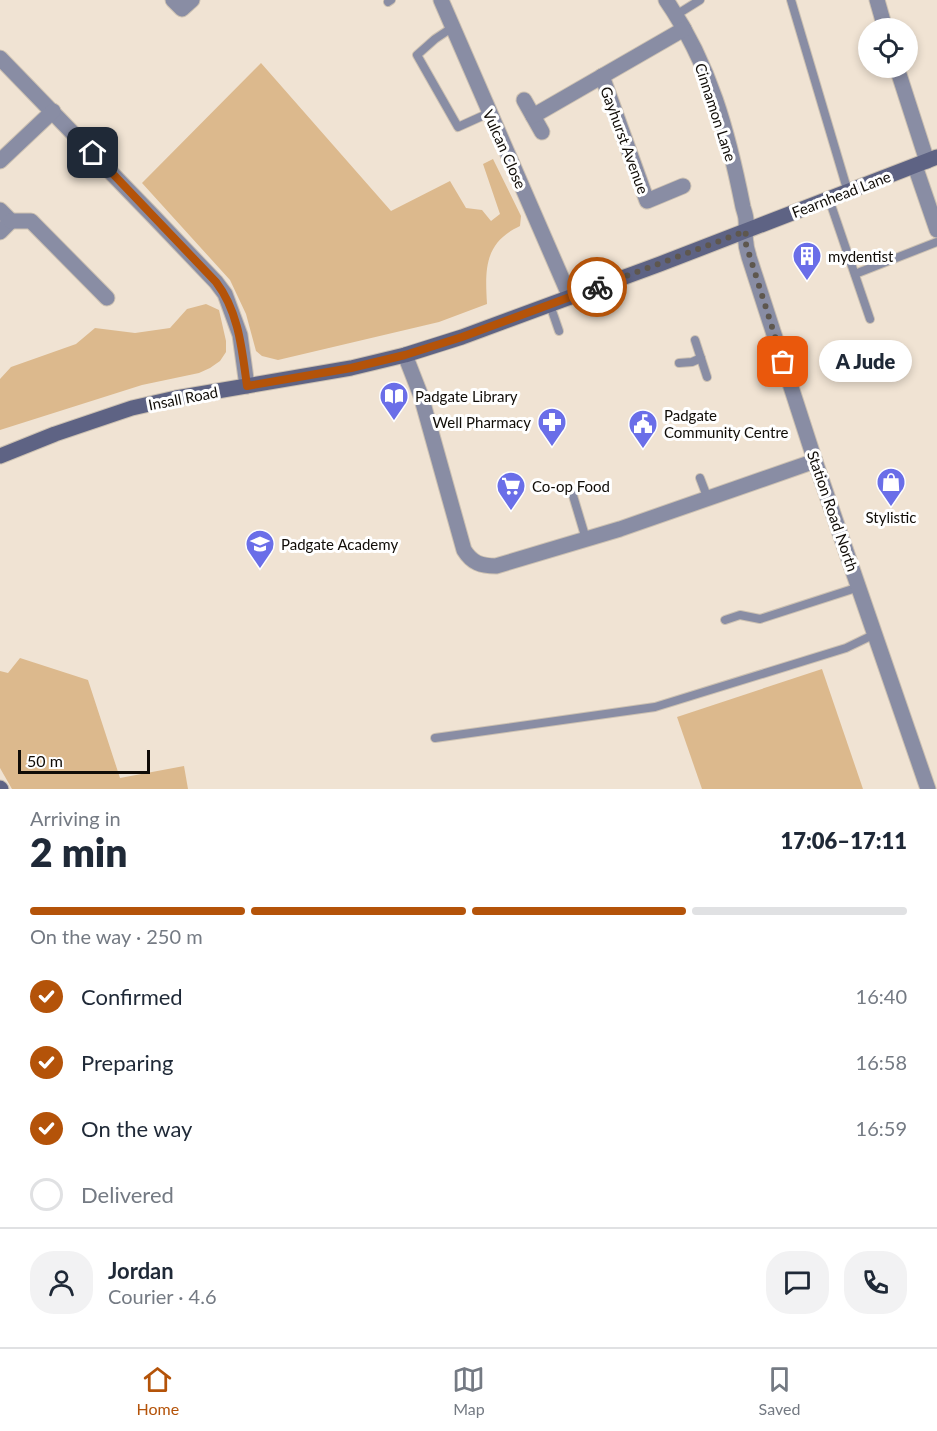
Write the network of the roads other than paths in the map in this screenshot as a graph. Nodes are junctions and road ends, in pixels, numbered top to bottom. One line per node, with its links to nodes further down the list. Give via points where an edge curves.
1 (173, 0): 2 (street, via 183,9)
2 (192, 0)
3 (441, 0): 10 (street, Vulcan Close)
4 (666, 0): 9 (street, Cinnamon Lane)
5 (700, 0): 9 (lane)
6 (791, 0): 22 (lane)
7 (877, 0): 8 (street)
8 (882, 18)
9 (680, 22): 12 (street, Gayhurst Avenue); 27 (street, Cinnamon Lane, via 713,91)
10 (453, 27): 16 (street, Vulcan Close); 16 (lane, via 417,56 458,127)
11 (0, 58): 15 (street)
12 (602, 76): 17 (street, Gayhurst Avenue); 21 (street, Gayhurst Avenue, via 646,201)
13 (900, 78): 20 (street)
14 (524, 100): 17 (street)
15 (52, 111): 19 (street); 40 (street, via 225,294 240,335)
16 (489, 113): 30 (street, Vulcan Close)
17 (533, 116): 18 (street)
18 (542, 132)
19 (0, 161)
20 (926, 161): 22 (street, Fearnhead Lane); 26 (street)
21 (683, 186)
22 (848, 192): 23 (street, Fearnhead Lane)
23 (830, 199): 27 (street, Fearnhead Lane); 29 (lane)
24 (0, 210): 25 (street)
25 (6, 227): 31 (street, via 31,221)
26 (937, 230)
27 (746, 231): 30 (street, Insall Road); 42 (street, Station Road North, via 749,257)
28 (937, 242): 29 (lane)
29 (855, 274): 33 (lane)
30 (570, 297): 32 (street, Insall Road)
31 (107, 298)
32 (550, 304): 34 (lane); 36 (street, Insall Road)
33 (870, 319)
34 (559, 332)
35 (696, 340): 37 (lane)
36 (405, 355): 40 (street, Insall Road); 46 (street, via 469,558 477,564 496,566)
37 (701, 358): 38 (lane); 39 (lane)
38 (679, 363)
39 (707, 377)
40 (247, 386): 41 (street, Insall Road, via 132,408)
41 (0, 456)
42 (815, 461): 45 (street); 47 (street, Station Road North)
43 (699, 478): 45 (lane)
44 (571, 489): 46 (lane)
45 (708, 499): 46 (street)
46 (586, 539)
47 (859, 587): 48 (lane, via 760,619 740,615); 49 (street, Station Road North)
48 (725, 620)
49 (875, 634): 50 (lane, via 846,648 655,707); 51 (street, Station Road North)
50 (435, 738)
51 (928, 789)

